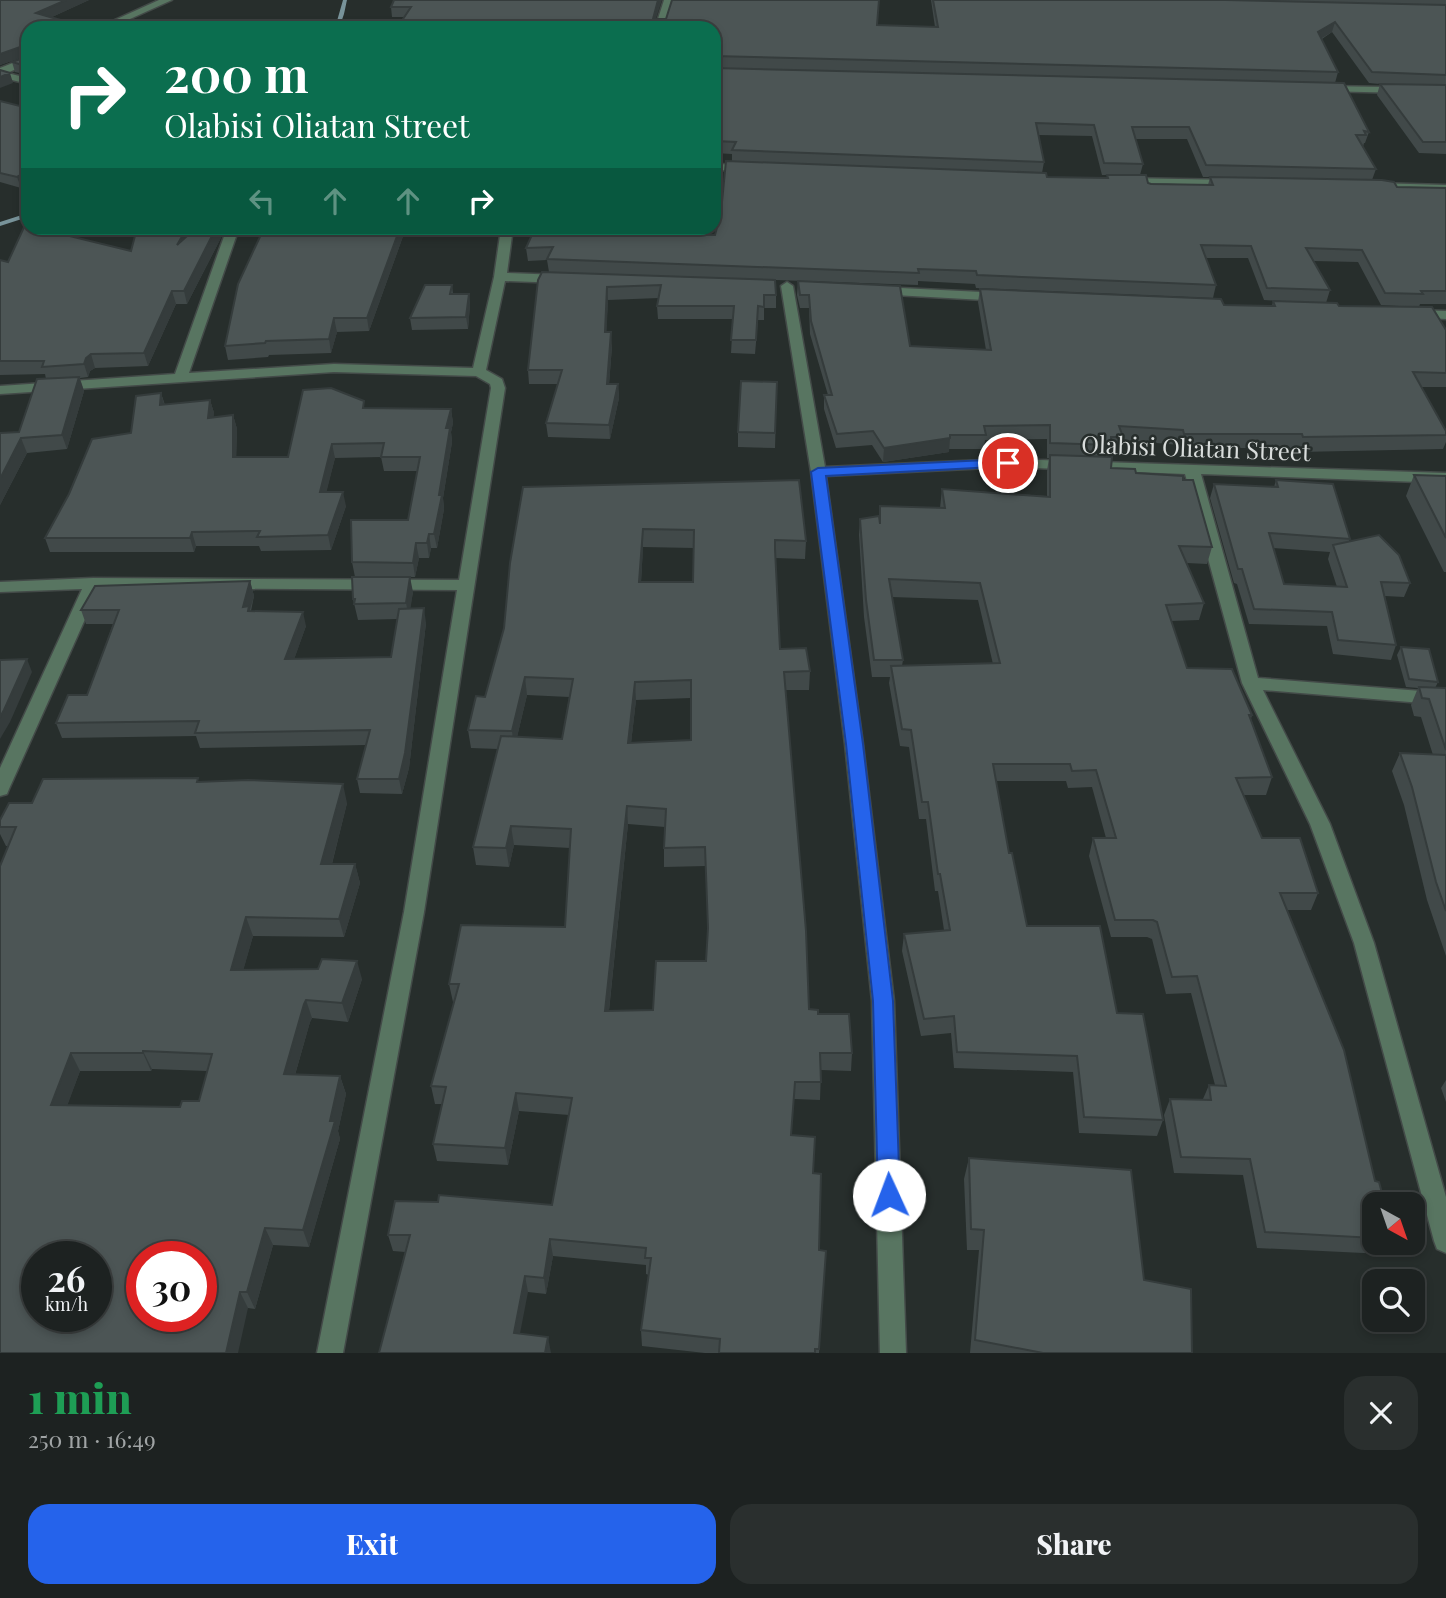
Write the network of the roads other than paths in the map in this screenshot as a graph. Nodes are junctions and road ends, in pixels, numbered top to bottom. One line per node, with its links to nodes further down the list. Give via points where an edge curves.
1 (167, 0): 3 (street)
2 (669, 0): 4 (street)
3 (118, 21)
4 (662, 21)
5 (21, 63): 6 (street)
6 (0, 73): 7 (street)
7 (21, 79)
8 (1310, 88): 9 (street)
9 (1446, 91)
10 (721, 167): 11 (street)
11 (769, 169)
12 (1112, 181): 13 (street)
13 (1245, 184)
14 (1365, 186): 15 (street)
15 (1446, 188)
16 (231, 235): 26 (street)
17 (506, 235): 18 (street)
18 (500, 277): 19 (street); 25 (street)
19 (569, 279)
20 (787, 286): 29 (street)
21 (870, 290): 22 (street)
22 (1022, 298)
23 (1405, 314): 24 (street)
24 (1446, 315)
25 (479, 372): 26 (street, via 334,368); 32 (street, via 497,382 498,388)
26 (181, 378): 27 (street)
27 (0, 390)
28 (1192, 470): 29 (street, Olabisi Oliatan Street, via 1008,463); 30 (street, Olabisi Oliatan Street); 34 (street)
29 (818, 472): 39 (street, via 883,1001)
30 (1446, 478)
31 (93, 583): 32 (street); 33 (street); 36 (street)
32 (466, 585): 38 (street, via 414,912)
33 (0, 587)
34 (1251, 683): 35 (street); 37 (street, via 1341,875)
35 (1446, 699)
36 (0, 789)
37 (1446, 1241)
38 (330, 1353)
39 (893, 1353)

